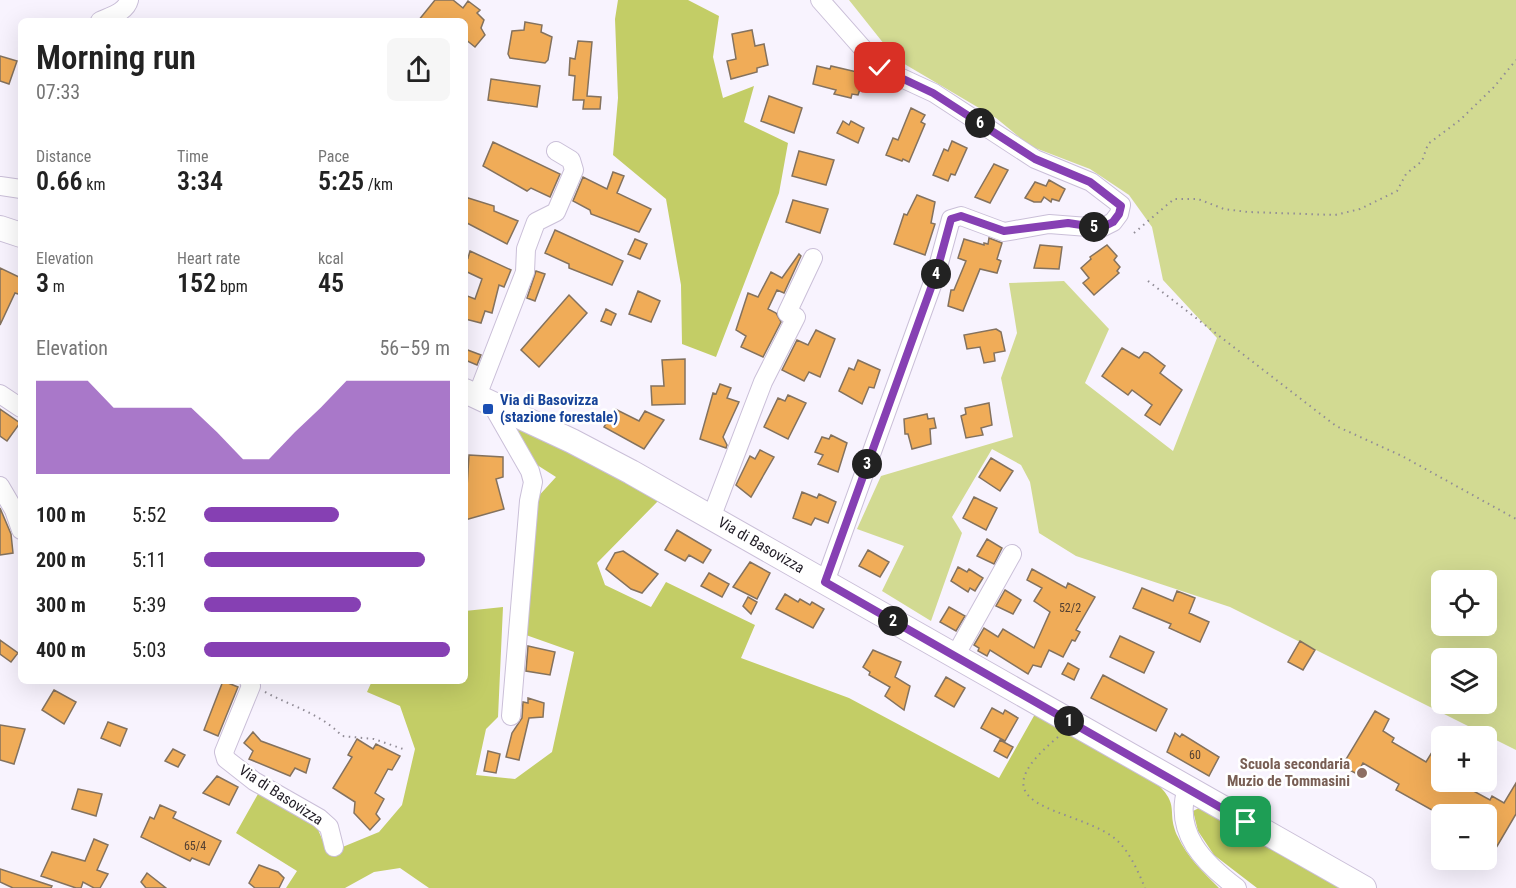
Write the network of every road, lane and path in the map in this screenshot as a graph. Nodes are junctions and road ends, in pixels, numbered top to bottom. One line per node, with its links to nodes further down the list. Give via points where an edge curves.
1 (129, 0): 3 (street, via 128,5)
2 (820, 0): 19 (street, via 880,68 933,93 1035,159 1090,182 1121,206 1119,214 1101,228 1058,223 1004,231 961,216 951,219 936,274)
3 (107, 18)
4 (1516, 60): 8 (path, via 1460,120 1428,144 1422,161 1406,174 1397,191 1360,209 1335,215 1248,212 1224,209 1198,199 1174,199)
5 (556, 150): 12 (street, via 571,160 574,170 556,212 536,222 526,249 525,272)
6 (0, 186): 7 (street)
7 (18, 189)
8 (1134, 233)
9 (813, 258): 15 (street, via 787,313 796,317 763,382)
10 (1148, 281): 16 (path, via 1336,426 1402,456)
11 (0, 394): 13 (street)
12 (477, 396): 15 (main road, Via di Basovizza, via 572,441); 23 (street, via 530,471 533,482)
13 (18, 406)
14 (0, 486): 17 (street)
15 (711, 518): 19 (main road, Via di Basovizza)
16 (1516, 519)
17 (18, 521)
18 (1012, 554): 20 (street)
19 (825, 582): 20 (main road, Via di Basovizza)
20 (956, 656): 24 (main road, Via di Basovizza)
21 (250, 684): 27 (street, Via di Basovizza, via 224,752 226,759 254,781 319,818 329,827)
22 (252, 684): 25 (path, via 310,711 329,722 342,736 374,739)
23 (511, 716)
24 (1074, 724): 26 (main road, Via di Basovizza); 28 (path, via 1030,764 1024,777 1029,798 1037,805 1114,837)
25 (403, 749)
26 (1187, 788): 29 (street, via 1182,810 1187,834 1206,862); 30 (main road, Via di Basovizza)
27 (334, 847)
28 (1145, 888)
29 (1237, 888)
30 (1364, 888)

